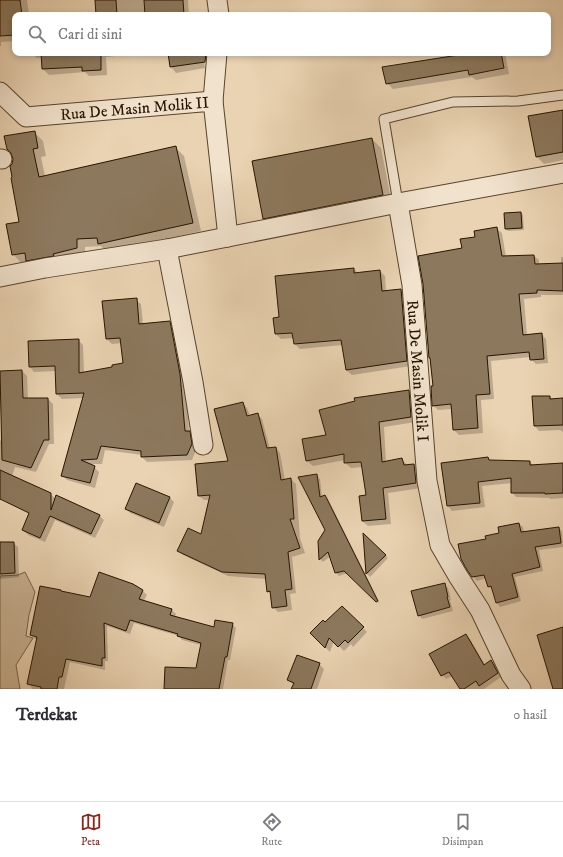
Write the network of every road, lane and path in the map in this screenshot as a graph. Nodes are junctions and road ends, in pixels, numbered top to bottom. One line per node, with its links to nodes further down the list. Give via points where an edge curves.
1 (217, 0): 2 (street)
2 (218, 12)
3 (216, 56): 6 (street)
4 (0, 92): 6 (street, Rua De Masin Molik II, via 26,116)
5 (563, 95): 8 (lane, via 518,101 453,102 384,119)
6 (213, 100): 9 (street, Rua De Masin Molik II)
7 (563, 173): 8 (street)
8 (398, 203): 9 (street); 13 (street, Rua De Masin Molik I, via 412,285 427,482 440,545 480,610 511,676)
9 (228, 237): 10 (street)
10 (167, 249): 11 (street); 12 (street)
11 (0, 277)
12 (203, 445)
13 (521, 689)

